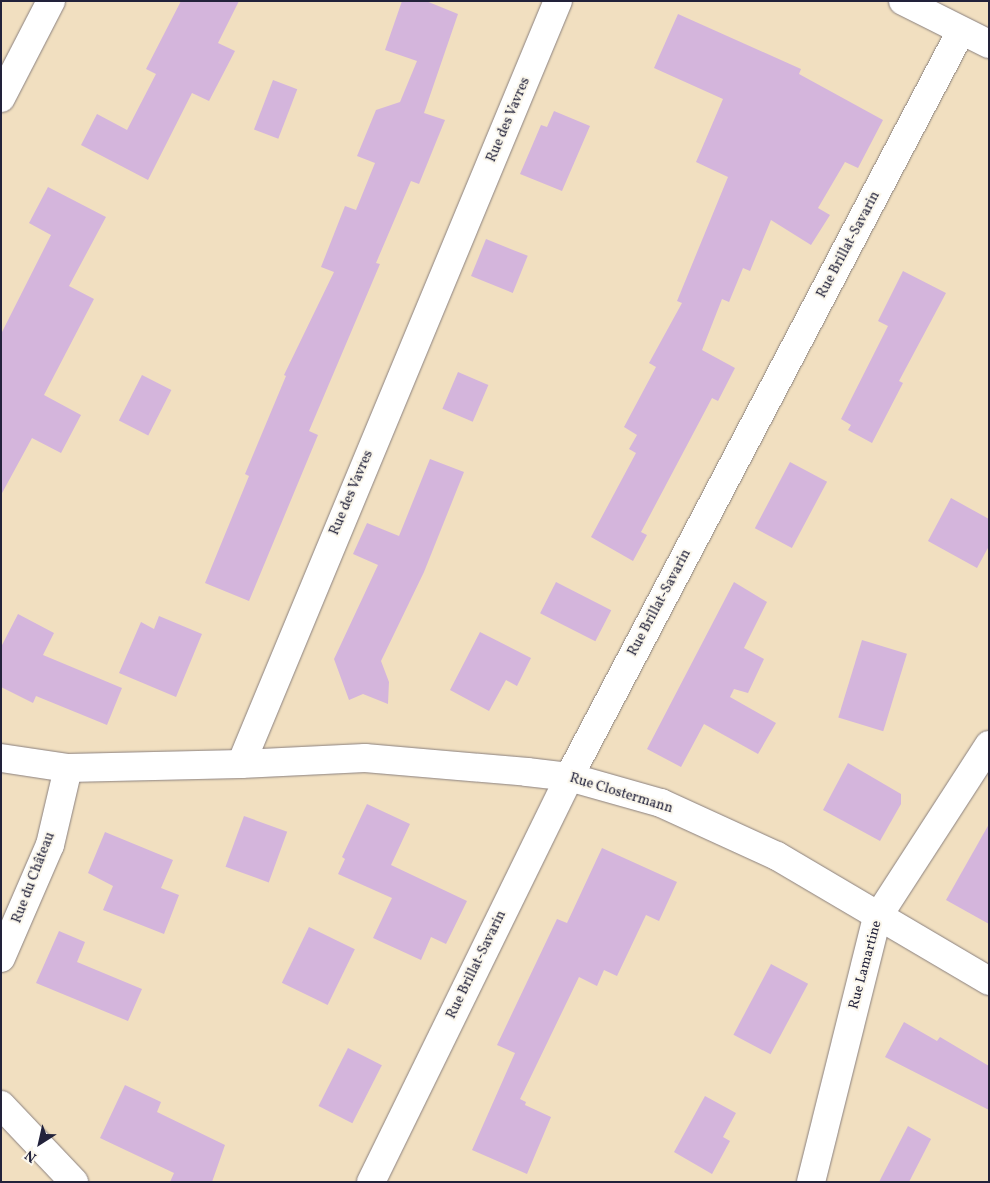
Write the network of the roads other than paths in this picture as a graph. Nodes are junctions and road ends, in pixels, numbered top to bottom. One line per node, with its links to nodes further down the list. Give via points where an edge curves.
1 (51, 1): 6 (street)
2 (558, 1): 9 (street, Rue des Vavres)
3 (903, 1): 4 (street)
4 (961, 31): 5 (street); 11 (street, Rue Brillat-Savarin)
5 (989, 44)
6 (1, 98)
7 (989, 745): 12 (street, Rue Lamartine)
8 (1, 758): 10 (street)
9 (241, 764): 10 (street); 11 (street, Rue Clostermann, via 365,758)
10 (68, 768): 13 (street, Rue du Château, via 50,845)
11 (569, 777): 12 (street, Rue Clostermann, via 662,803 777,856); 17 (street, Rue Brillat-Savarin)
12 (877, 918): 14 (street, Rue Clostermann); 18 (street, Rue Lamartine)
13 (1, 958)
14 (989, 981)
15 (1, 1105): 16 (street)
16 (74, 1182)
17 (371, 1182)
18 (811, 1182)

